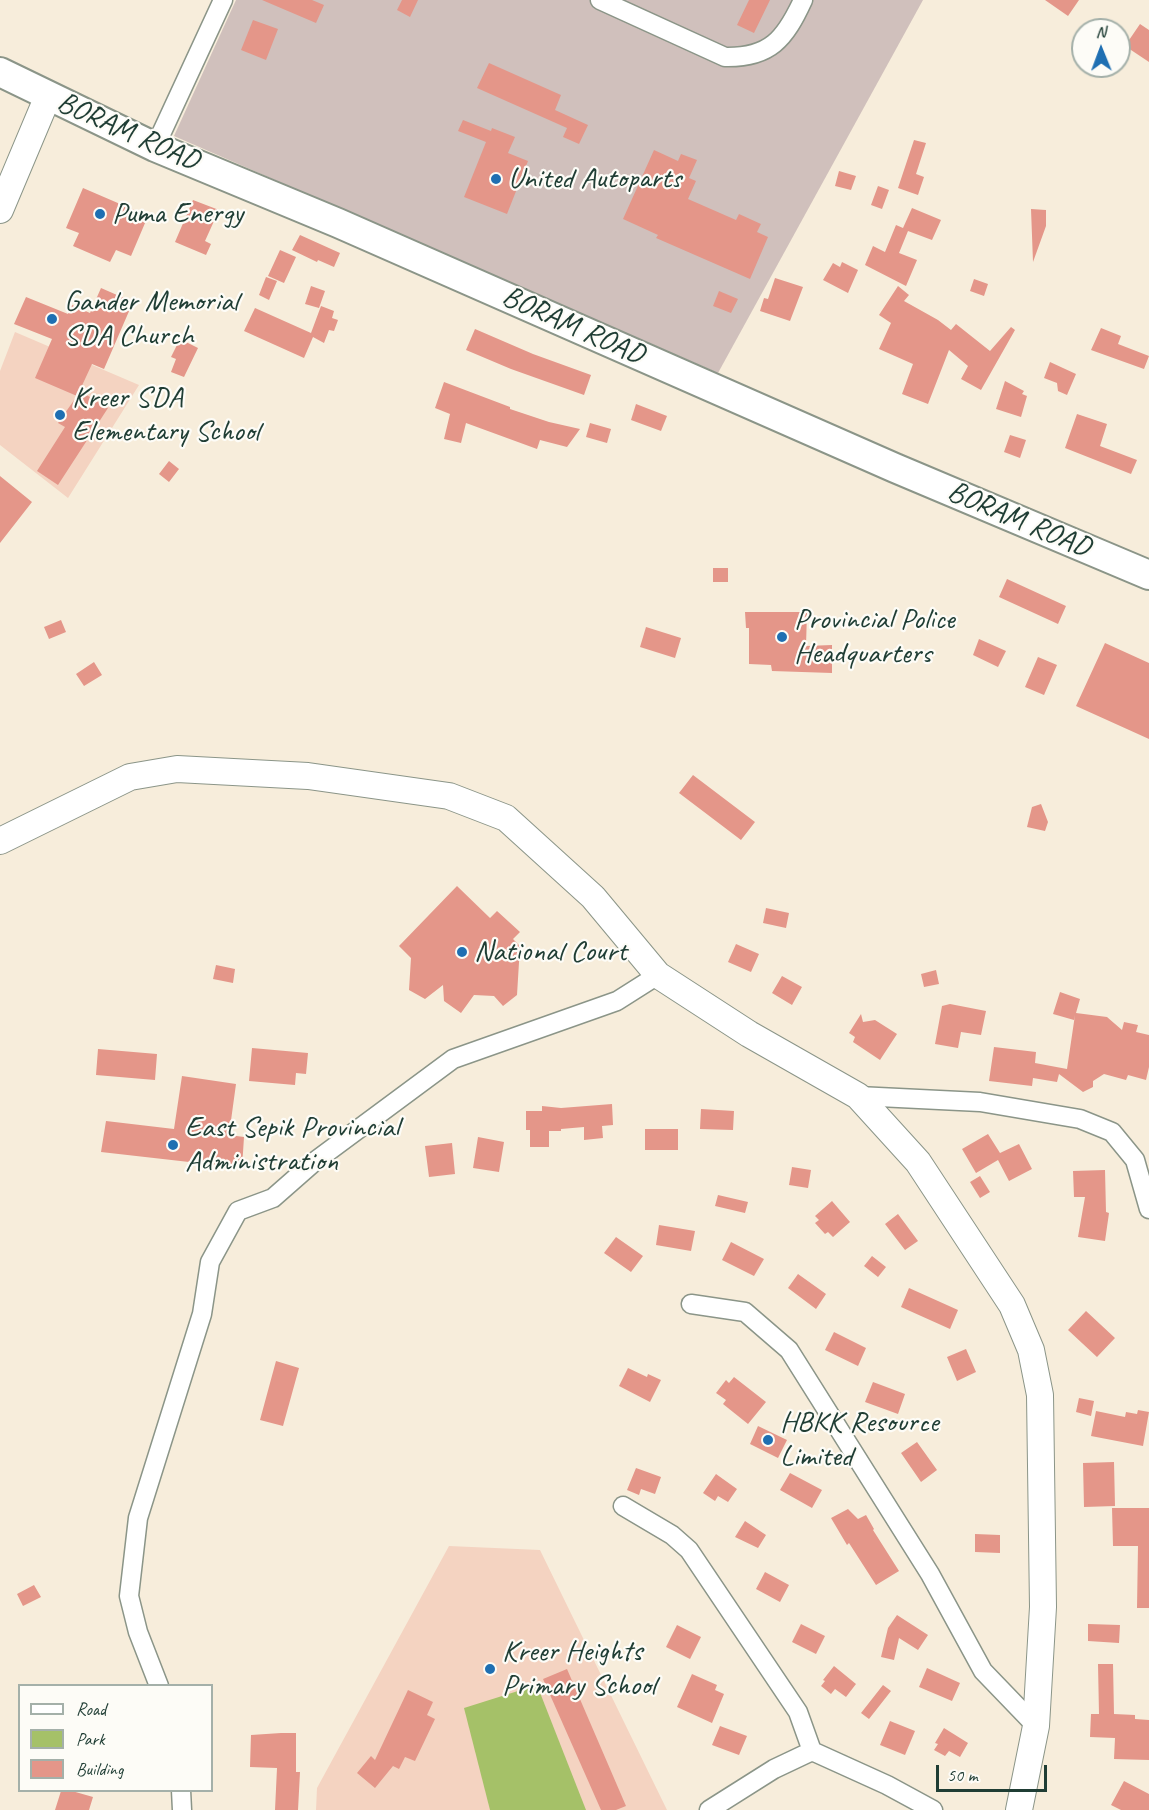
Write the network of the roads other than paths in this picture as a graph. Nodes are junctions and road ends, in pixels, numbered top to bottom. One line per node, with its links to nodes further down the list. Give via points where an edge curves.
1 (223, 0): 6 (street)
2 (600, 0): 3 (street, via 725,57 747,58 768,49 791,26)
3 (803, 0)
4 (0, 72): 5 (main road, BORAM ROAD)
5 (48, 96): 6 (main road, BORAM ROAD); 7 (street)
6 (155, 147): 8 (main road, BORAM ROAD)
7 (0, 210)
8 (1149, 575)
9 (0, 841): 10 (street, via 130,777 177,769 308,776 449,796 506,818 593,897)
10 (658, 975): 11 (street, via 749,1034); 15 (street, via 617,1001 453,1059 314,1162 273,1198 238,1211 210,1262 202,1314 138,1518 129,1596)
11 (858, 1096): 12 (street, via 980,1102 1080,1119 1112,1132 1135,1160); 16 (street, via 918,1162 1012,1305 1031,1350 1040,1395 1043,1596)
12 (1149, 1209)
13 (691, 1304): 16 (street, via 746,1311 789,1350 930,1574 983,1671)
14 (623, 1506): 17 (street, via 672,1535 688,1550 798,1712)
15 (158, 1684)
16 (1036, 1726): 22 (street)
17 (812, 1751): 20 (street, via 774,1769); 21 (street)
18 (181, 1792): 19 (street)
19 (182, 1810)
20 (710, 1810)
21 (933, 1810)
22 (1019, 1810)

